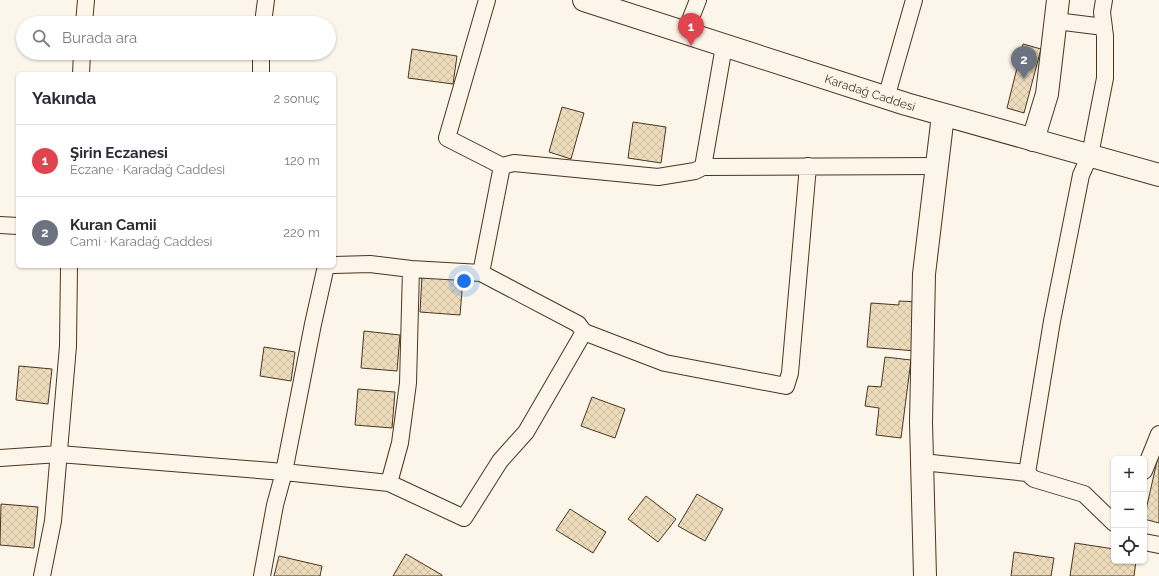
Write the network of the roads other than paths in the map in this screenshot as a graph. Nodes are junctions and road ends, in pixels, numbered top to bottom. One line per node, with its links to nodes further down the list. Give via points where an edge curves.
1 (86, 0): 9 (street)
2 (266, 0): 10 (street)
3 (487, 0): 23 (street, via 447,138)
4 (584, 0): 13 (street, Karadağ Caddesi)
5 (698, 0): 13 (street)
6 (914, 0): 19 (street)
7 (1058, 0): 11 (street)
8 (1104, 0): 12 (street)
9 (85, 16)
10 (264, 16)
11 (1056, 21): 12 (street); 21 (street, via 1047,94)
12 (1104, 27): 22 (street, via 1105,78)
13 (685, 33): 14 (street, Karadağ Caddesi)
14 (724, 46): 19 (street, Karadağ Caddesi); 26 (street)
15 (82, 60): 17 (street)
16 (261, 60): 18 (street)
17 (81, 72)
18 (261, 72)
19 (886, 98): 20 (street, Karadağ Caddesi)
20 (943, 115): 21 (street, Karadağ Caddesi); 25 (street)
21 (1033, 140): 22 (street, Karadağ Caddesi)
22 (1090, 155): 27 (street, Karadağ Caddesi); 42 (street, via 1081,175 1052,321)
23 (502, 166): 26 (street, via 514,163 658,177 695,171); 34 (street)
24 (808, 166): 25 (street); 26 (street); 35 (street, via 790,373 786,386 665,363)
25 (937, 166): 39 (street, via 924,274)
26 (703, 167)
27 (1159, 175)
28 (0, 225): 29 (street)
29 (16, 226)
30 (336, 265): 33 (street, via 370,264)
31 (69, 268): 37 (street, via 68,346)
32 (326, 268): 41 (street)
33 (411, 269): 34 (street); 43 (street, via 408,384 400,443)
34 (481, 273): 35 (street, via 578,324)
35 (584, 332): 43 (street, via 526,432 500,461 464,518)
36 (1159, 434): 40 (street)
37 (59, 454): 38 (street); 41 (street); 47 (street, via 54,521)
38 (0, 458)
39 (922, 462): 42 (street); 49 (street)
40 (1147, 464)
41 (284, 472): 43 (street); 48 (street)
42 (1027, 473): 44 (street, via 1034,479 1084,494)
43 (389, 483)
44 (1111, 520)
45 (1147, 543): 46 (street)
46 (1159, 545)
47 (42, 576)
48 (262, 576)
49 (925, 576)

